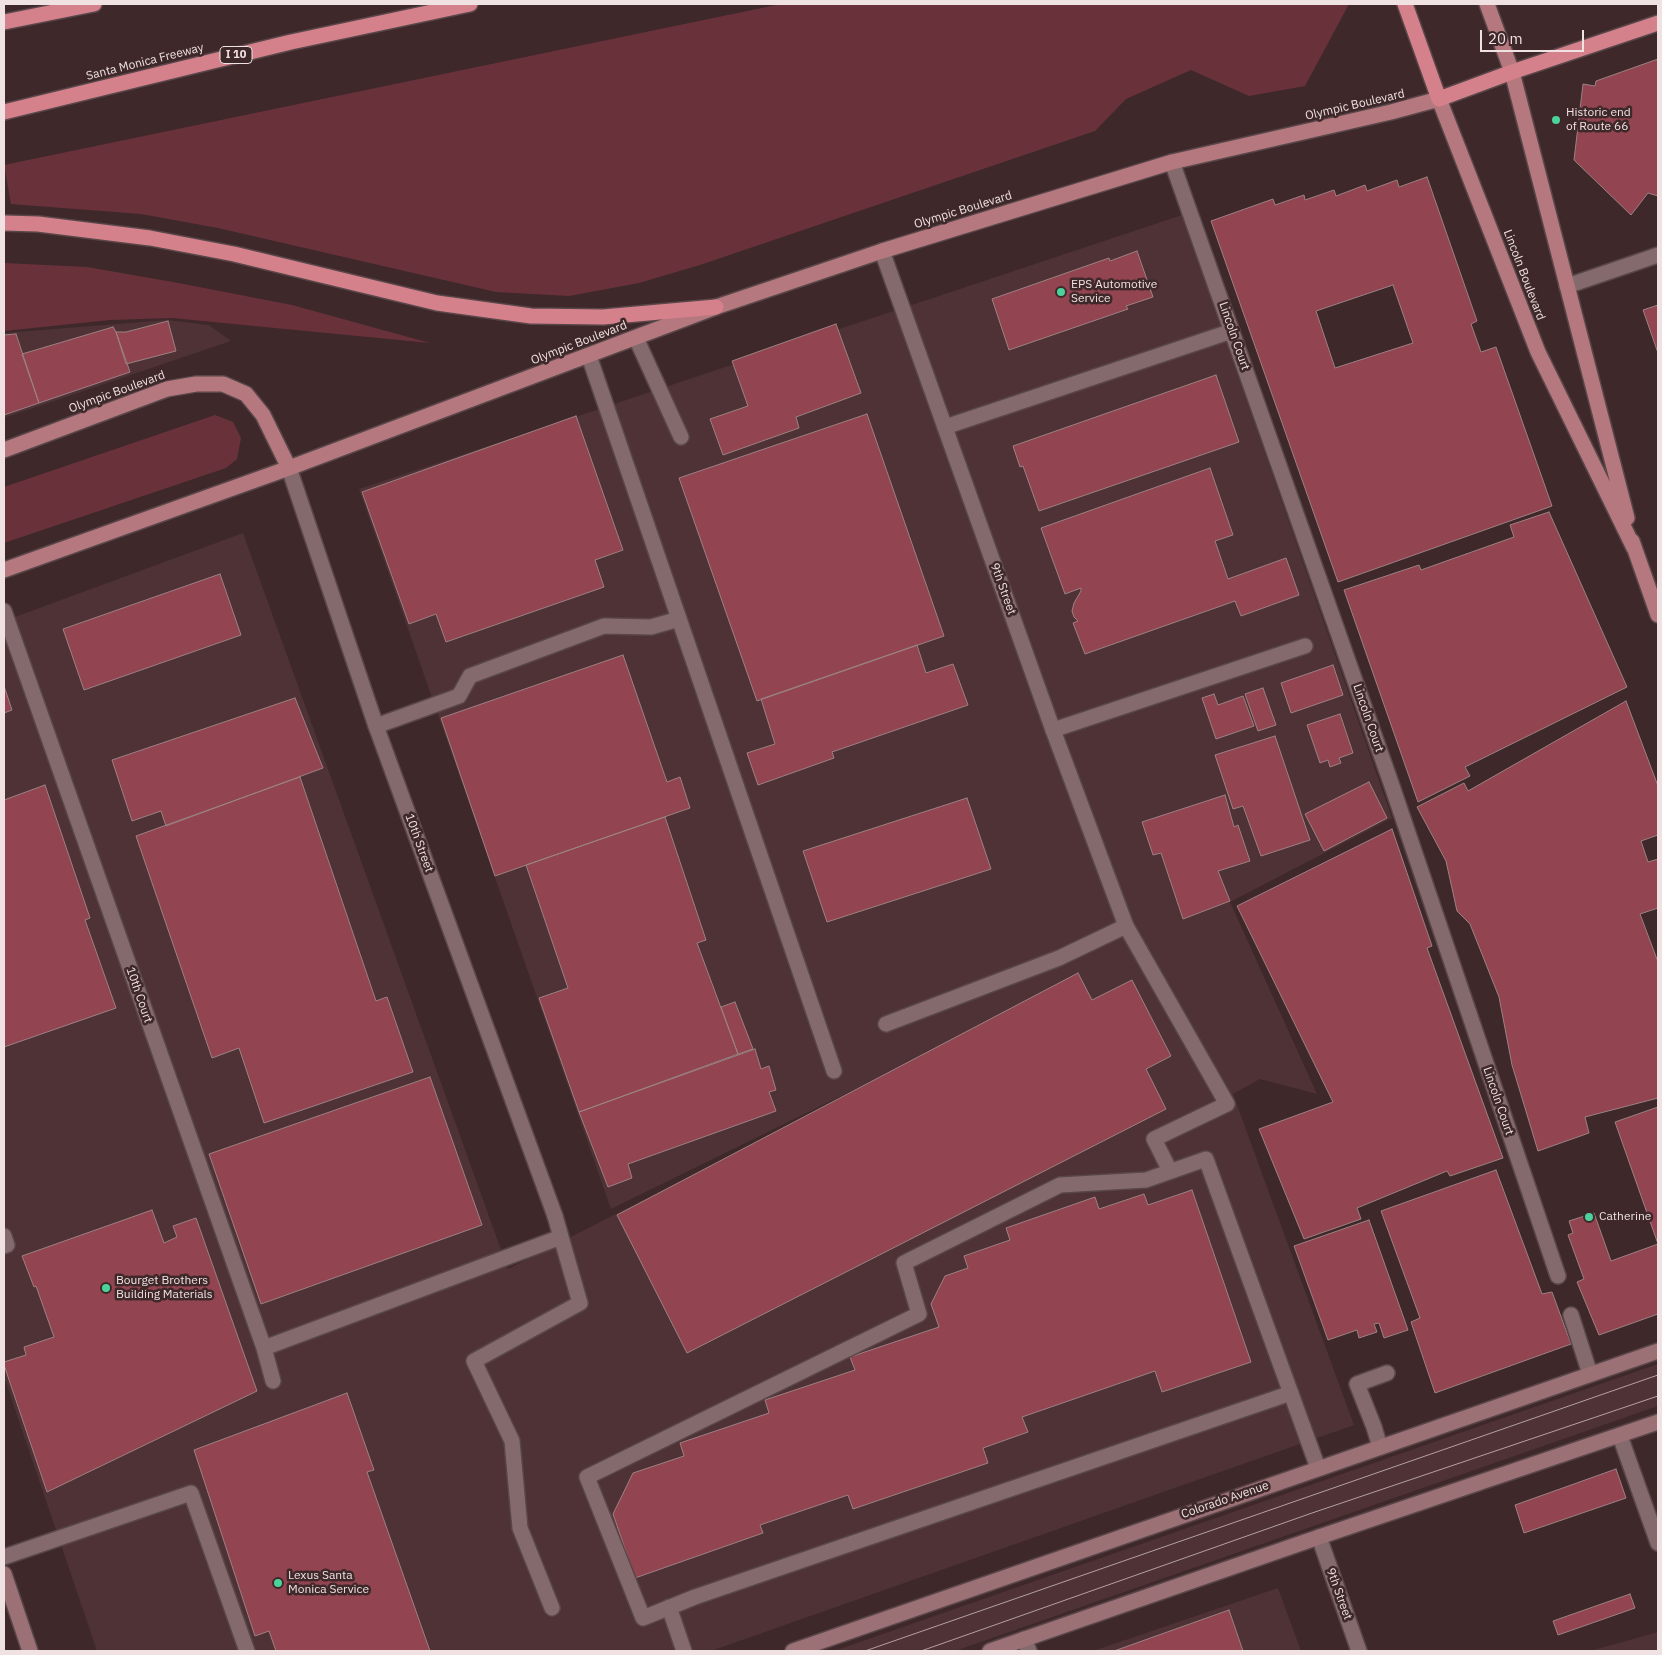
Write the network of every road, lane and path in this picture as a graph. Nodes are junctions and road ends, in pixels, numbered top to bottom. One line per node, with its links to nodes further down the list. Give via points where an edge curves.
1 (94, 4): 5 (highway)
2 (470, 4): 9 (highway, Santa Monica Freeway / I 10, via 291,42)
3 (1405, 4): 8 (highway, Lincoln Boulevard)
4 (1487, 4): 7 (main road, Lincoln Boulevard)
5 (4, 22)
6 (1658, 23): 7 (highway, Olympic Boulevard)
7 (1512, 72): 8 (highway, Olympic Boulevard); 14 (main road, Lincoln Boulevard)
8 (1439, 99): 10 (main road, Olympic Boulevard); 23 (main road, Lincoln Boulevard, via 1538,352)
9 (4, 112)
10 (1172, 162): 12 (main road, Olympic Boulevard); 16 (street, Lincoln Court)
11 (4, 223): 15 (highway, via 38,224 159,240 234,254 437,303 531,316 603,316)
12 (882, 251): 15 (main road, Olympic Boulevard); 19 (street, 9th Street)
13 (1658, 255): 14 (street)
14 (1567, 286): 23 (main road, Lincoln Boulevard)
15 (716, 307): 17 (main road, Olympic Boulevard)
16 (1232, 331): 19 (street); 38 (street, Lincoln Court)
17 (636, 338): 18 (main road, Olympic Boulevard); 20 (street)
18 (588, 356): 22 (main road, Olympic Boulevard); 27 (street)
19 (945, 427): 30 (street, 9th Street)
20 (681, 437)
21 (4, 450): 22 (main road, Olympic Boulevard, via 167,389 223,384 246,394 263,415)
22 (289, 468): 24 (main road, Olympic Boulevard); 29 (street, 10th Street)
23 (1634, 548): 26 (main road, Lincoln Boulevard)
24 (4, 570)
25 (4, 610): 40 (street, 10th Court)
26 (1658, 615)
27 (679, 619): 29 (street, via 651,628 604,626 470,676 459,696); 33 (street)
28 (1305, 646): 30 (street)
29 (376, 726): 36 (street, 10th Street)
30 (1053, 730): 31 (street, 9th Street)
31 (1126, 926): 32 (street, via 1059,958); 34 (street, 9th Street, via 1227,1104 1154,1139)
32 (886, 1024)
33 (834, 1071)
34 (1170, 1171): 45 (street, via 1206,1159); 55 (street, via 1146,1180 1060,1185 904,1264 920,1314 587,1477 643,1618)
35 (4, 1236): 37 (street, via 7,1245)
36 (560, 1237): 40 (street); 56 (street, 10th Street, via 580,1303 474,1361 512,1441 520,1528)
37 (4, 1246)
38 (1558, 1276)
39 (1571, 1315): 43 (street)
40 (264, 1348): 44 (street, 10th Court)
41 (1658, 1351): 43 (main road, Colorado Avenue)
42 (1387, 1373): 48 (street, via 1357,1384)
43 (1590, 1374): 48 (main road, Colorado Avenue)
44 (273, 1381)
45 (1291, 1393): 49 (street); 55 (street)
46 (1658, 1422): 47 (main road)
47 (1620, 1436): 50 (main road); 51 (street)
48 (1380, 1446): 49 (main road, Colorado Avenue)
49 (1318, 1468): 61 (main road, Colorado Avenue)
50 (1319, 1537): 57 (main road); 63 (street, 9th Street)
51 (1658, 1543)
52 (4, 1558): 59 (street, via 191,1493)
53 (4, 1574): 54 (main road)
54 (9, 1604): 58 (main road)
55 (669, 1607): 60 (street)
56 (552, 1608)
57 (1027, 1645): 62 (main road)
58 (30, 1651)
59 (247, 1651)
60 (684, 1651)
61 (793, 1651)
62 (990, 1651)
63 (1359, 1651)

